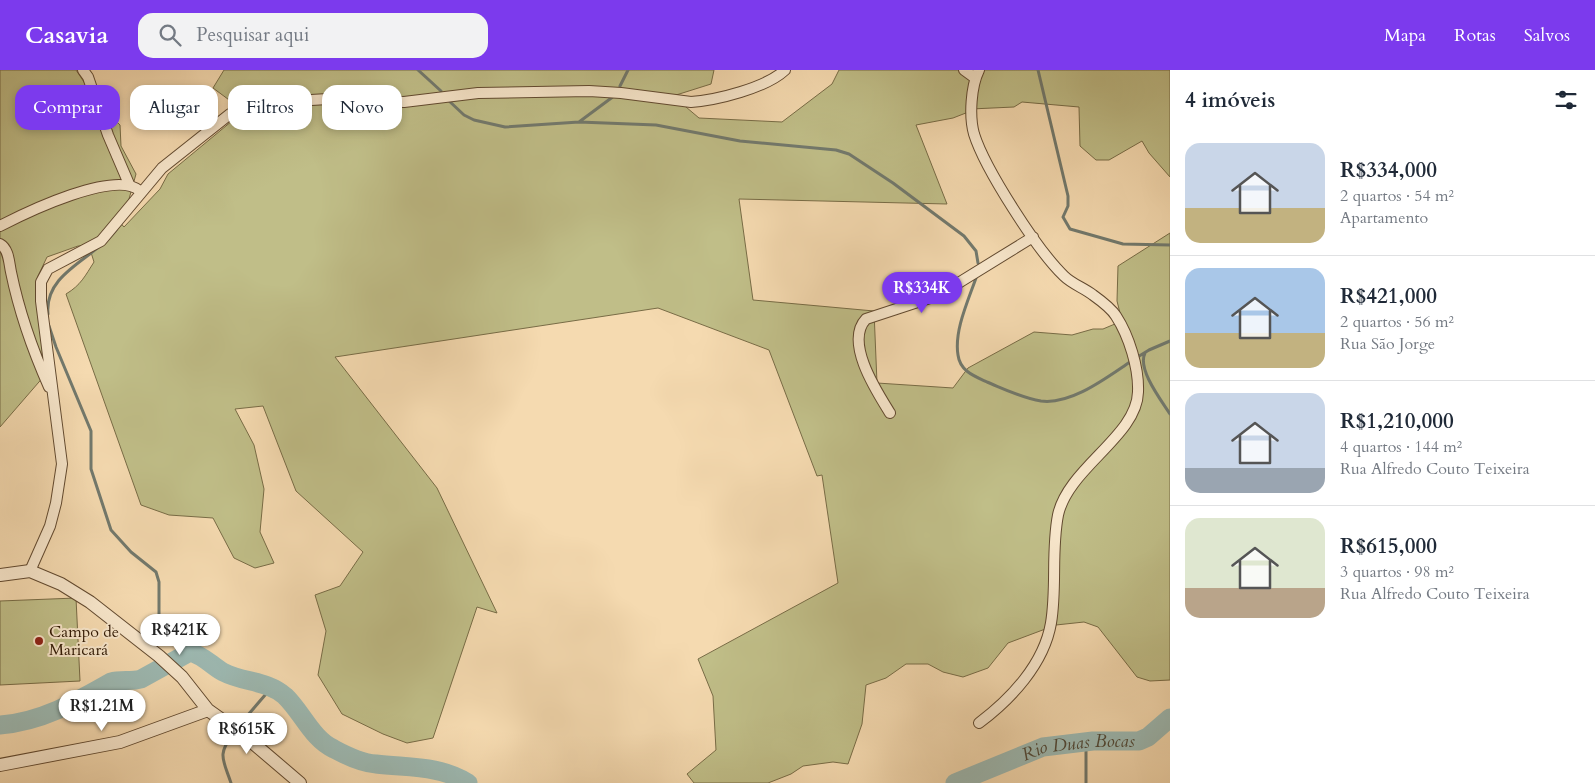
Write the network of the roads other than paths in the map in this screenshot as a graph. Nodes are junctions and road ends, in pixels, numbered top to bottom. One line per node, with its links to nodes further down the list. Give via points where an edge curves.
1 (83, 70): 5 (street)
2 (785, 70): 6 (street, via 777,77 730,95 696,101 589,91 470,93 404,102 328,99 277,102 245,108 230,114 162,168)
3 (964, 70): 4 (street)
4 (977, 74): 8 (street, via 972,120 974,132 985,160)
5 (128, 184): 6 (street); 7 (street, via 99,186)
6 (140, 191): 10 (street, via 101,241 52,265 43,274 41,301)
7 (0, 226)
8 (1033, 237): 11 (street, via 939,295 866,318 861,323 858,334 869,380); 15 (street, via 1065,277 1115,314 1130,346 1138,393 1131,418 1073,483 1059,513 1055,536 1052,622 1046,643 1018,689)
9 (0, 244): 10 (street, via 6,250 13,285 34,350)
10 (54, 397): 12 (street, via 62,452 61,478 50,526)
11 (890, 413)
12 (30, 571): 13 (street); 14 (street, via 61,584 90,602 182,677)
13 (0, 576)
14 (208, 710): 16 (street, via 120,742); 17 (street)
15 (979, 723)
16 (0, 765)
17 (300, 783)

